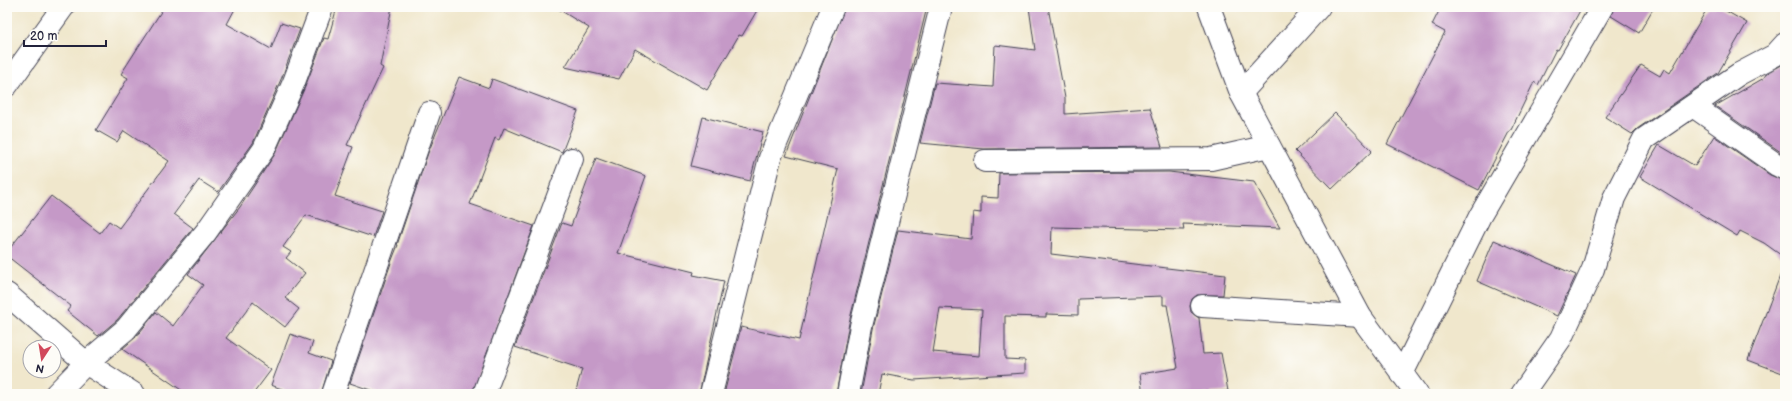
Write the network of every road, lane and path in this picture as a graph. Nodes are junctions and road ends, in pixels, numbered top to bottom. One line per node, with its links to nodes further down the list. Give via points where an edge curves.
1 (63, 7): 9 (street)
2 (322, 7): 20 (street, via 294,82 264,149 206,232 126,329)
3 (832, 7): 26 (street, via 770,158)
4 (941, 7): 27 (street, via 861,326)
5 (1209, 7): 10 (street)
6 (1319, 7): 10 (street)
7 (1602, 7): 21 (street, via 1480,216)
8 (1785, 44): 11 (street, via 1775,55 1739,74)
9 (7, 85)
10 (1241, 93): 13 (street)
11 (1693, 106): 16 (street); 29 (street, via 1644,139 1614,198 1593,269 1561,338)
12 (429, 113): 24 (street)
13 (1269, 146): 15 (street, via 1211,159); 19 (street)
14 (572, 159): 25 (street)
15 (985, 161)
16 (1785, 169)
17 (7, 294): 20 (street)
18 (1202, 306): 19 (street)
19 (1360, 316): 21 (street)
20 (86, 362): 22 (street); 23 (street)
21 (1402, 374): 28 (street)
22 (56, 394)
23 (134, 394)
24 (333, 394)
25 (484, 394)
26 (711, 394)
27 (848, 394)
28 (1417, 394)
29 (1522, 394)

